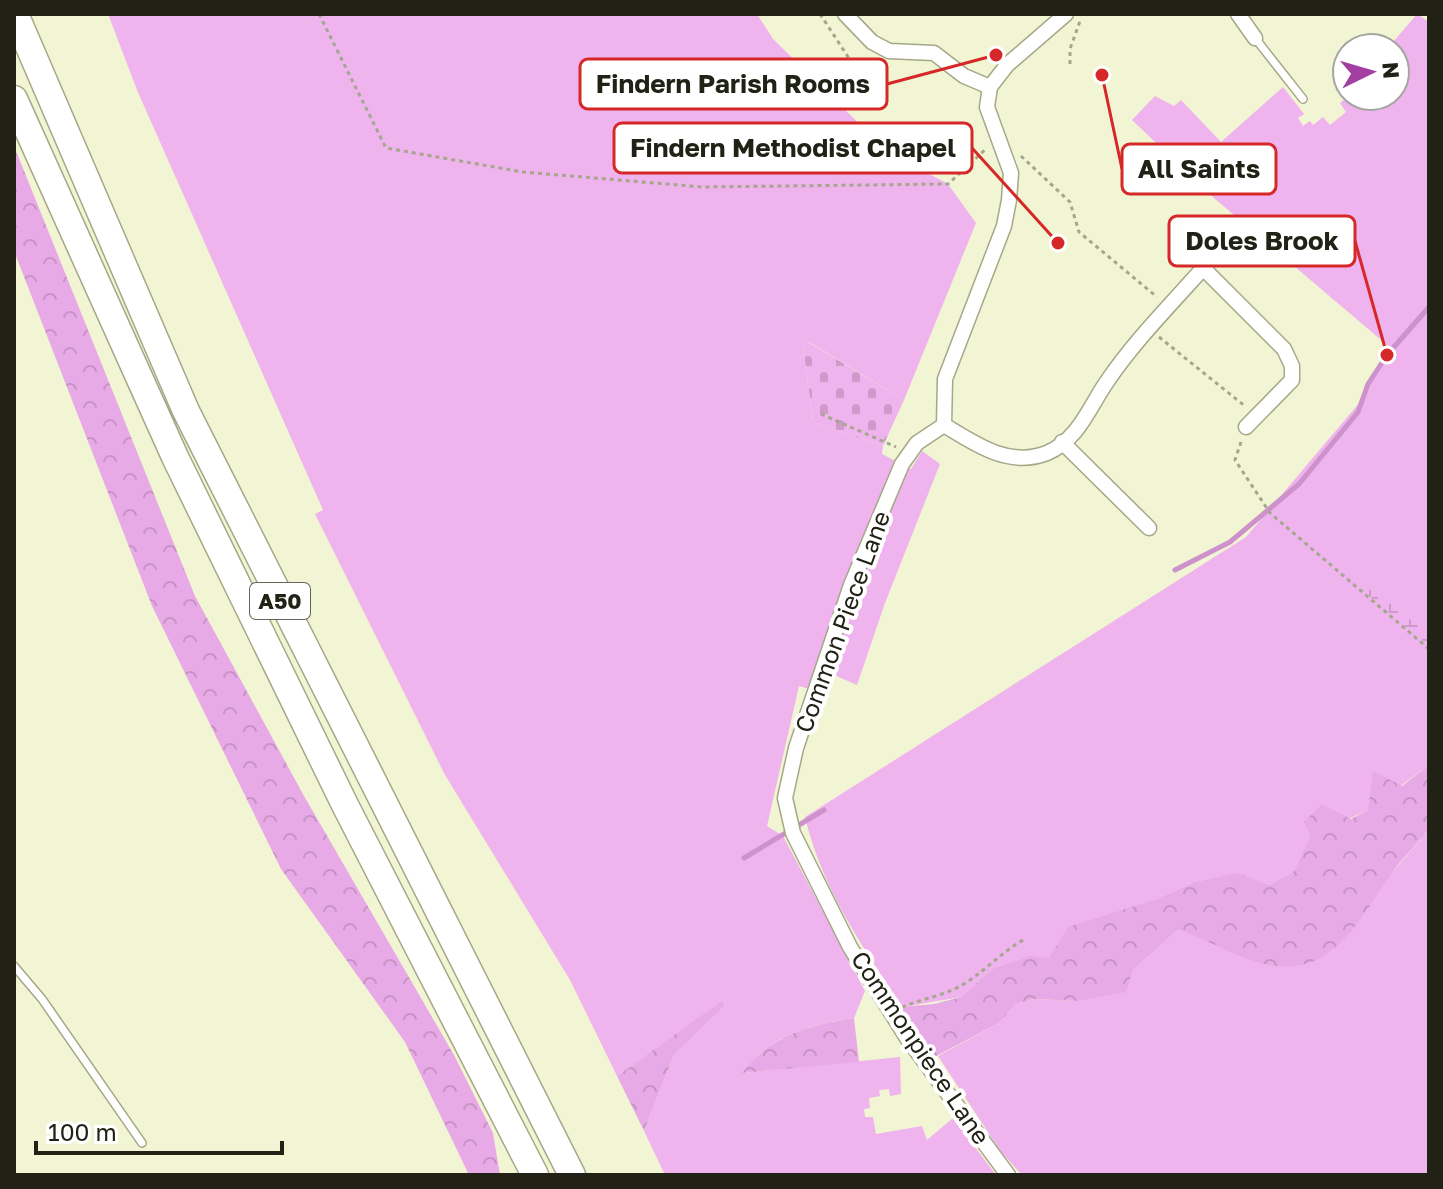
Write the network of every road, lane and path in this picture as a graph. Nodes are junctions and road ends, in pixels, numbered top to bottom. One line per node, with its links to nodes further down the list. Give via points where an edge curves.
1 (15, 14): 32 (highway, A50, via 186,411)
2 (319, 14): 14 (path, via 386,148 523,172 702,187 948,184)
3 (820, 14): 9 (path, via 871,92)
4 (845, 14): 9 (street)
5 (1066, 14): 11 (street, via 1007,65)
6 (1077, 14): 10 (path, via 1081,25 1070,49)
7 (1238, 14): 8 (street)
8 (1255, 38): 13 (lane)
9 (882, 47): 11 (street, via 934,53 964,76)
10 (1070, 64)
11 (990, 87): 14 (street, via 987,107)
12 (14, 99): 31 (highway, A50, via 175,457 345,805)
13 (1303, 99)
14 (1000, 138): 17 (path, via 1058,187 1070,202 1079,232); 20 (street, via 1011,173 1009,200 945,379)
15 (1230, 237): 16 (street)
16 (1204, 269): 17 (street); 21 (street, via 1284,349 1292,366 1292,380)
17 (1170, 308): 18 (street)
18 (1150, 330): 21 (path, via 1246,405); 22 (street, via 1106,383 1086,420)
19 (821, 414): 23 (path)
20 (944, 425): 22 (street, via 989,453 1007,456 1048,453); 23 (street, Common Piece Lane)
21 (1246, 427): 25 (path, via 1235,460 1270,513)
22 (1062, 442): 24 (street)
23 (910, 453): 26 (street, Common Piece Lane, via 851,585 796,748 785,798)
24 (1149, 528)
25 (1429, 649)
26 (791, 827): 29 (street, Commonpiece Lane, via 850,947)
27 (1023, 940): 29 (path, via 947,993)
28 (14, 966): 30 (lane)
29 (890, 1012): 33 (street, Commonpiece Lane)
30 (142, 1143)
31 (535, 1175)
32 (572, 1175)
33 (1008, 1175)

